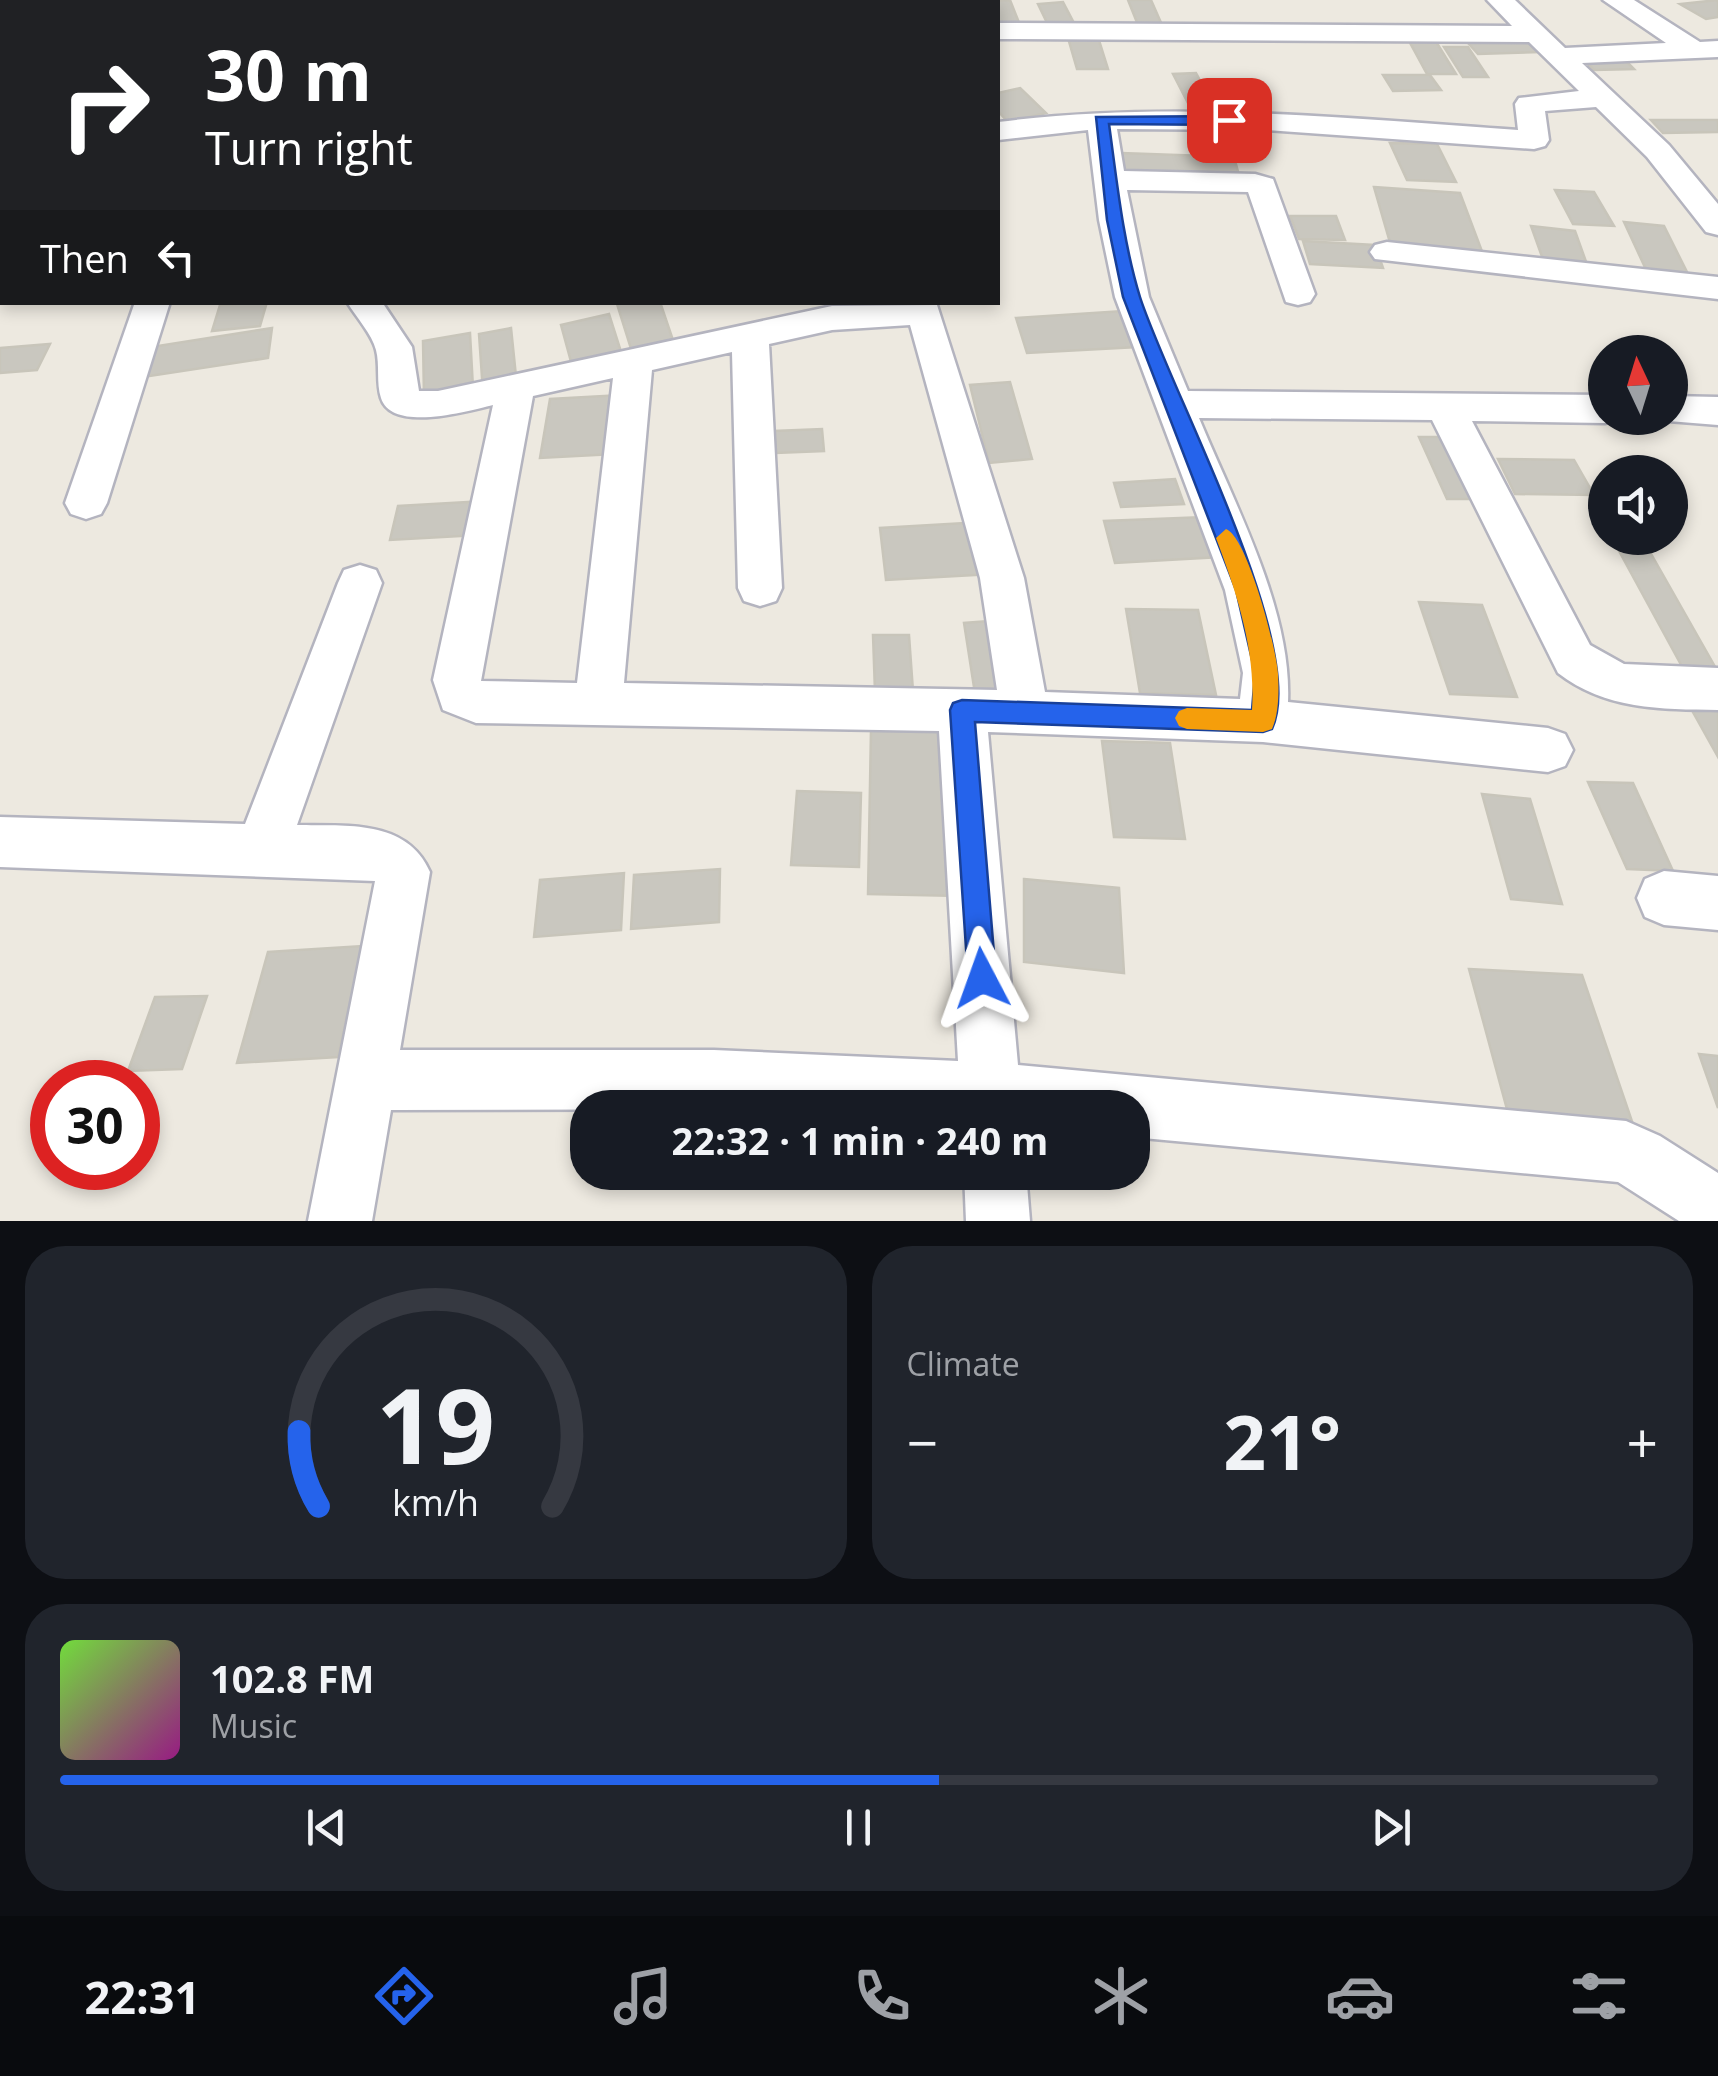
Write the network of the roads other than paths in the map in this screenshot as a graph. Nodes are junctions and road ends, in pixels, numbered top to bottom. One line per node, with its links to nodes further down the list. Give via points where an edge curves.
1 (1500, 0): 4 (street)
2 (1616, 0): 5 (street)
3 (1000, 31): 4 (street)
4 (1537, 34): 6 (street)
5 (1707, 50): 6 (street)
6 (1560, 56): 7 (street)
7 (1604, 98): 8 (street, via 1529,104 1534,140 1229,120); 11 (street)
8 (1101, 120): 9 (street); 10 (street)
9 (1000, 130)
10 (1109, 180): 14 (street, via 1262,186); 20 (street, via 1132,297)
11 (1718, 225)
12 (1387, 252): 13 (street)
13 (1718, 288)
14 (1298, 294)
15 (152, 305): 25 (street)
16 (366, 305): 19 (street, via 394,347 400,398 438,404)
17 (750, 335): 18 (street); 27 (street); 31 (street, via 832,318 924,314 1002,578)
18 (634, 360): 19 (street); 29 (street)
19 (514, 389): 29 (street, via 457,680 460,695 476,702)
20 (1174, 404): 21 (street); 32 (street, via 1247,590 1266,673)
21 (1445, 407): 22 (street); 28 (street, via 1574,660 1592,676 1624,686)
22 (1588, 409)
23 (1688, 410): 24 (street)
24 (1718, 410)
25 (86, 503)
26 (360, 583): 35 (street)
27 (760, 588)
28 (1718, 689)
29 (598, 704): 30 (street)
30 (962, 710): 31 (street); 40 (street)
31 (1025, 713): 32 (street)
32 (1263, 721): 33 (street)
33 (1548, 750)
34 (0, 842): 35 (street)
35 (262, 849): 38 (street, via 367,852 390,859 403,872)
36 (1664, 898): 37 (street)
37 (1718, 903)
38 (366, 1080): 39 (street, via 714,1080); 44 (street)
39 (852, 1090)
40 (990, 1090)
41 (1150, 1113): 43 (street, via 1626,1152)
42 (996, 1190): 45 (street)
43 (1718, 1206)
44 (340, 1221)
45 (998, 1221)

